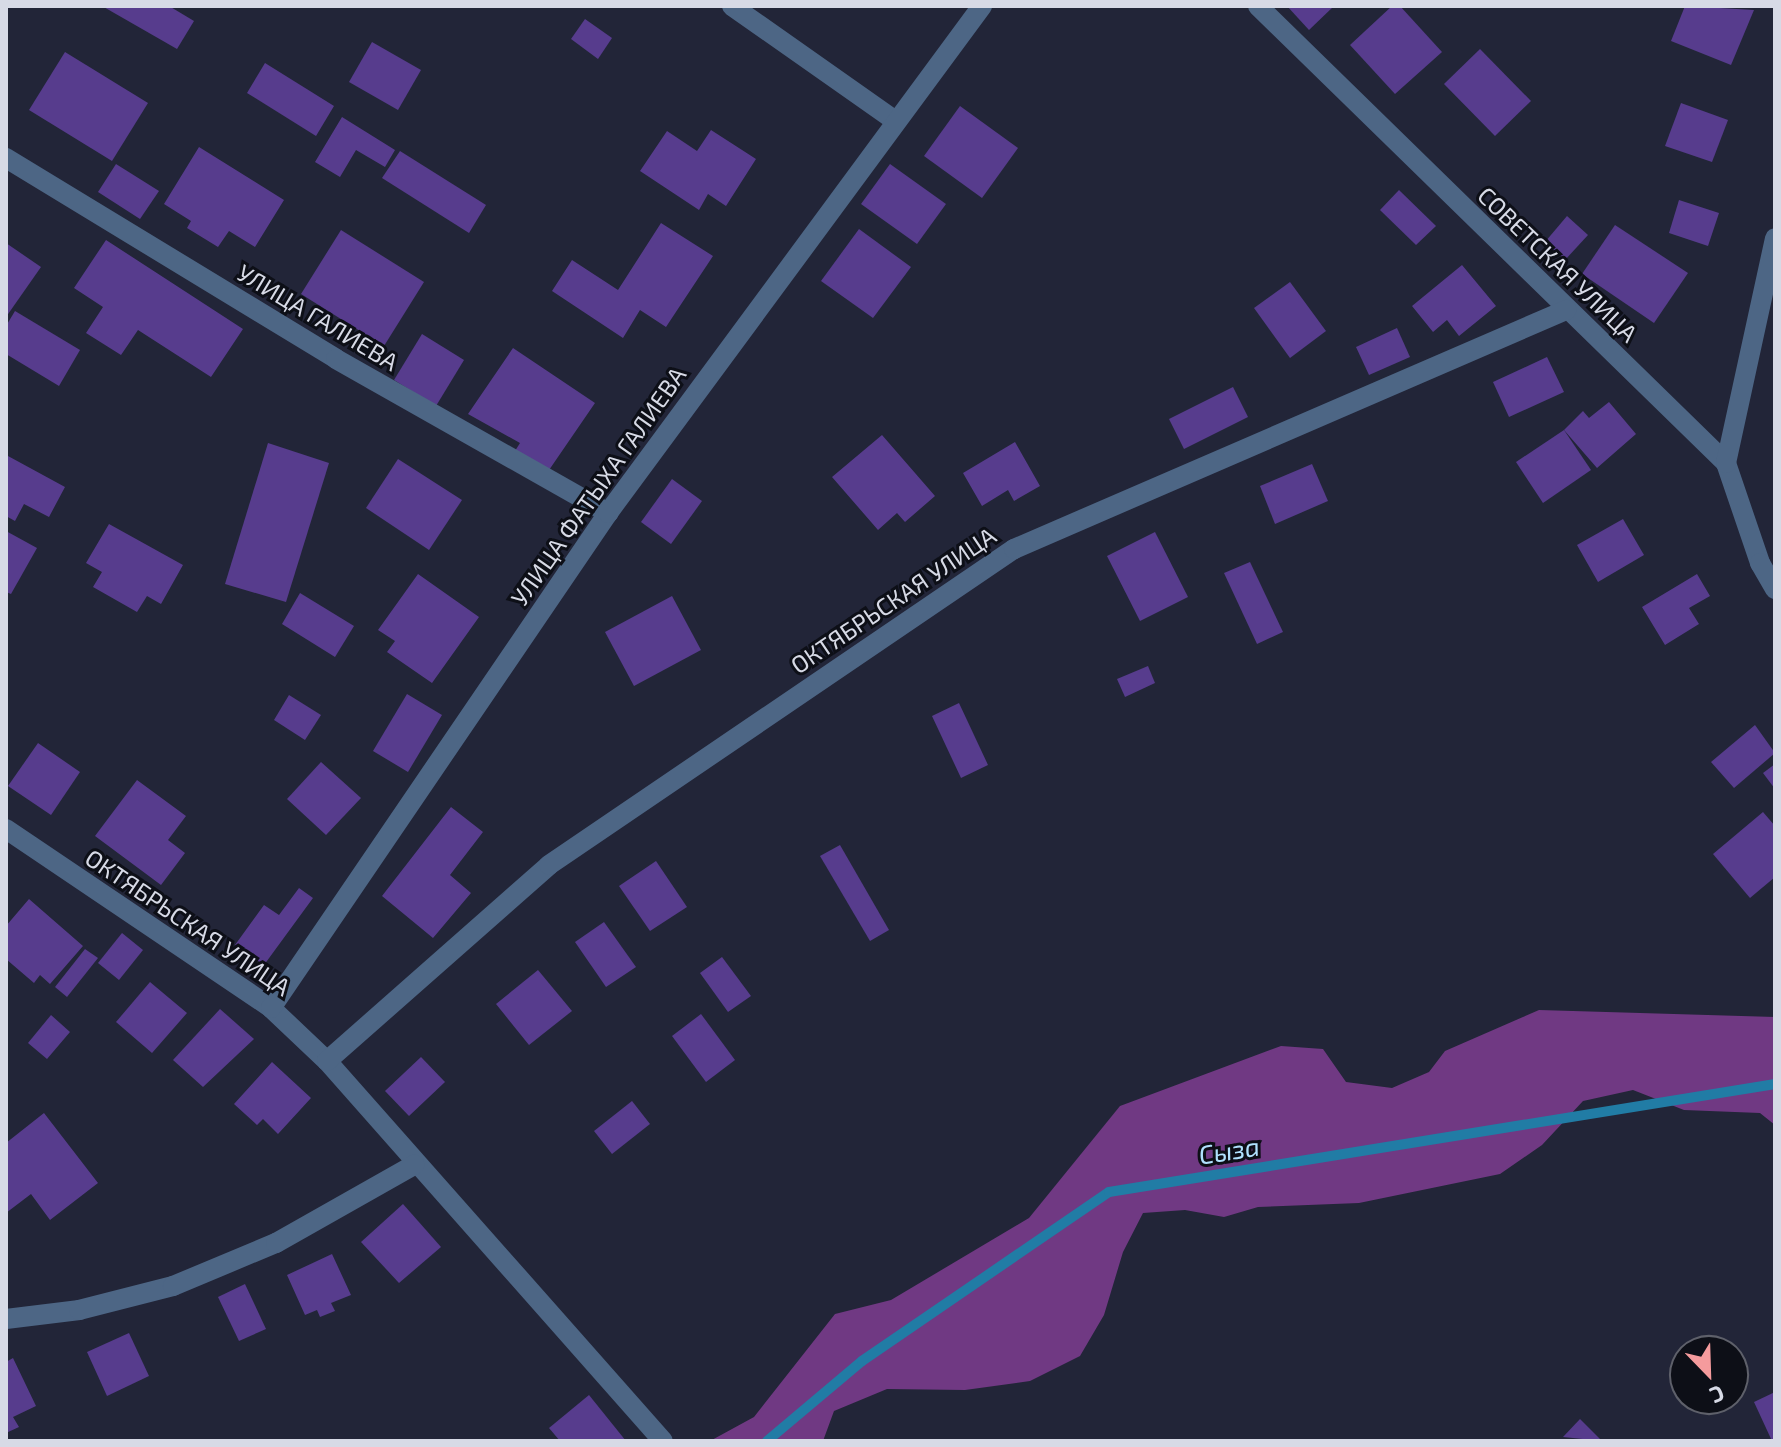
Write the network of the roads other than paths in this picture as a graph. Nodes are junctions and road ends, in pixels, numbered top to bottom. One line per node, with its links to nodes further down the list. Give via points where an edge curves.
1 (732, 6): 4 (street)
2 (982, 6): 4 (street, УЛИЦА ФАТЫХА ГАЛИЕВА)
3 (1258, 6): 7 (street, СОВЕТСКАЯ УЛИЦА)
4 (894, 120): 9 (street, УЛИЦА ФАТЫХА ГАЛИЕВА)
5 (6, 158): 9 (street, УЛИЦА ГАЛИЕВА, via 336,359)
6 (1775, 238): 8 (street)
7 (1566, 310): 8 (street, СОВЕТСКАЯ УЛИЦА); 13 (street, ОКТЯБРЬСКАЯ УЛИЦА, via 1014,549 549,865)
8 (1726, 463): 10 (street, СОВЕТСКАЯ УЛИЦА, via 1760,563)
9 (608, 513): 12 (street, УЛИЦА ФАТЫХА ГАЛИЕВА)
10 (1775, 589)
11 (8, 836): 12 (street, ОКТЯБРЬСКАЯ УЛИЦА)
12 (271, 1008): 13 (street, ОКТЯБРЬСКАЯ УЛИЦА)
13 (327, 1061): 14 (street, ОКТЯБРЬСКАЯ УЛИЦА)
14 (414, 1165): 15 (street, via 276,1243 173,1286 79,1310); 16 (street, ОКТЯБРЬСКАЯ УЛИЦА)
15 (6, 1319)
16 (663, 1441)

